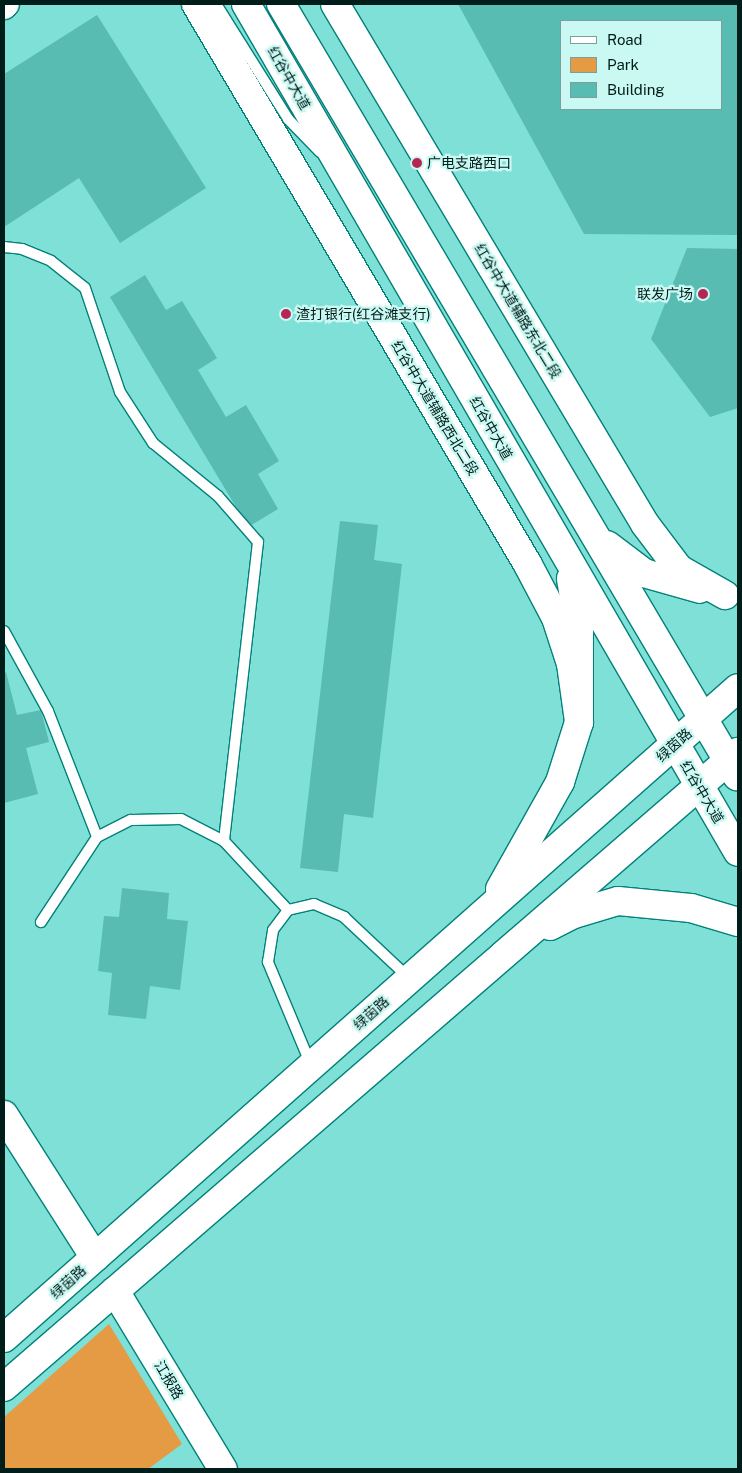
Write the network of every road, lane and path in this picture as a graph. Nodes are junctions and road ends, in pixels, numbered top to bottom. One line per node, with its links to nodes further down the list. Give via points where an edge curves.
1 (196, 4): 14 (main road, 红谷中大道辅路西北二段, via 527,562 556,618 571,664)
2 (216, 4): 6 (lane, via 288,119)
3 (246, 4): 6 (main road, 红谷中大道)
4 (281, 4): 8 (main road)
5 (335, 4): 10 (main road, 红谷中大道辅路东北二段, via 645,524 679,569)
6 (351, 184): 9 (main road, 红谷中大道)
7 (4, 247): 19 (lane, via 22,249 51,261 85,288 120,392 153,443 218,496 258,542)
8 (596, 537): 10 (main road, via 644,573); 13 (main road)
9 (569, 562): 14 (main road, via 579,626); 15 (main road, 红谷中大道)
10 (732, 595)
11 (4, 631): 18 (lane, via 48,711)
12 (738, 688): 13 (main road, 绿茵路)
13 (704, 718): 15 (main road, 绿茵路); 16 (main road)
14 (579, 722): 21 (main road, via 560,782)
15 (674, 745): 17 (main road, 红谷中大道); 21 (main road, 绿茵路)
16 (735, 763): 17 (main road)
17 (699, 786): 20 (main road, 红谷中大道); 27 (main road)
18 (97, 836): 19 (lane, via 131,820 181,819); 24 (lane)
19 (224, 841): 23 (lane)
20 (738, 852)
21 (490, 907): 28 (main road, 绿茵路)
22 (691, 908): 25 (main road); 26 (main road); 27 (main road, via 618,901 574,914)
23 (288, 910): 28 (lane, via 314,904 344,917 363,931); 29 (lane, via 272,930 268,962)
24 (41, 922)
25 (738, 922)
26 (738, 939)
27 (520, 942): 32 (main road)
28 (409, 978): 29 (main road, 绿茵路)
29 (311, 1066): 31 (main road, 绿茵路)
30 (4, 1116): 31 (main road)
31 (95, 1258): 33 (main road, 绿茵路)
32 (115, 1291): 34 (main road); 35 (main road, 江报路)
33 (4, 1338)
34 (4, 1387)
35 (223, 1469)

